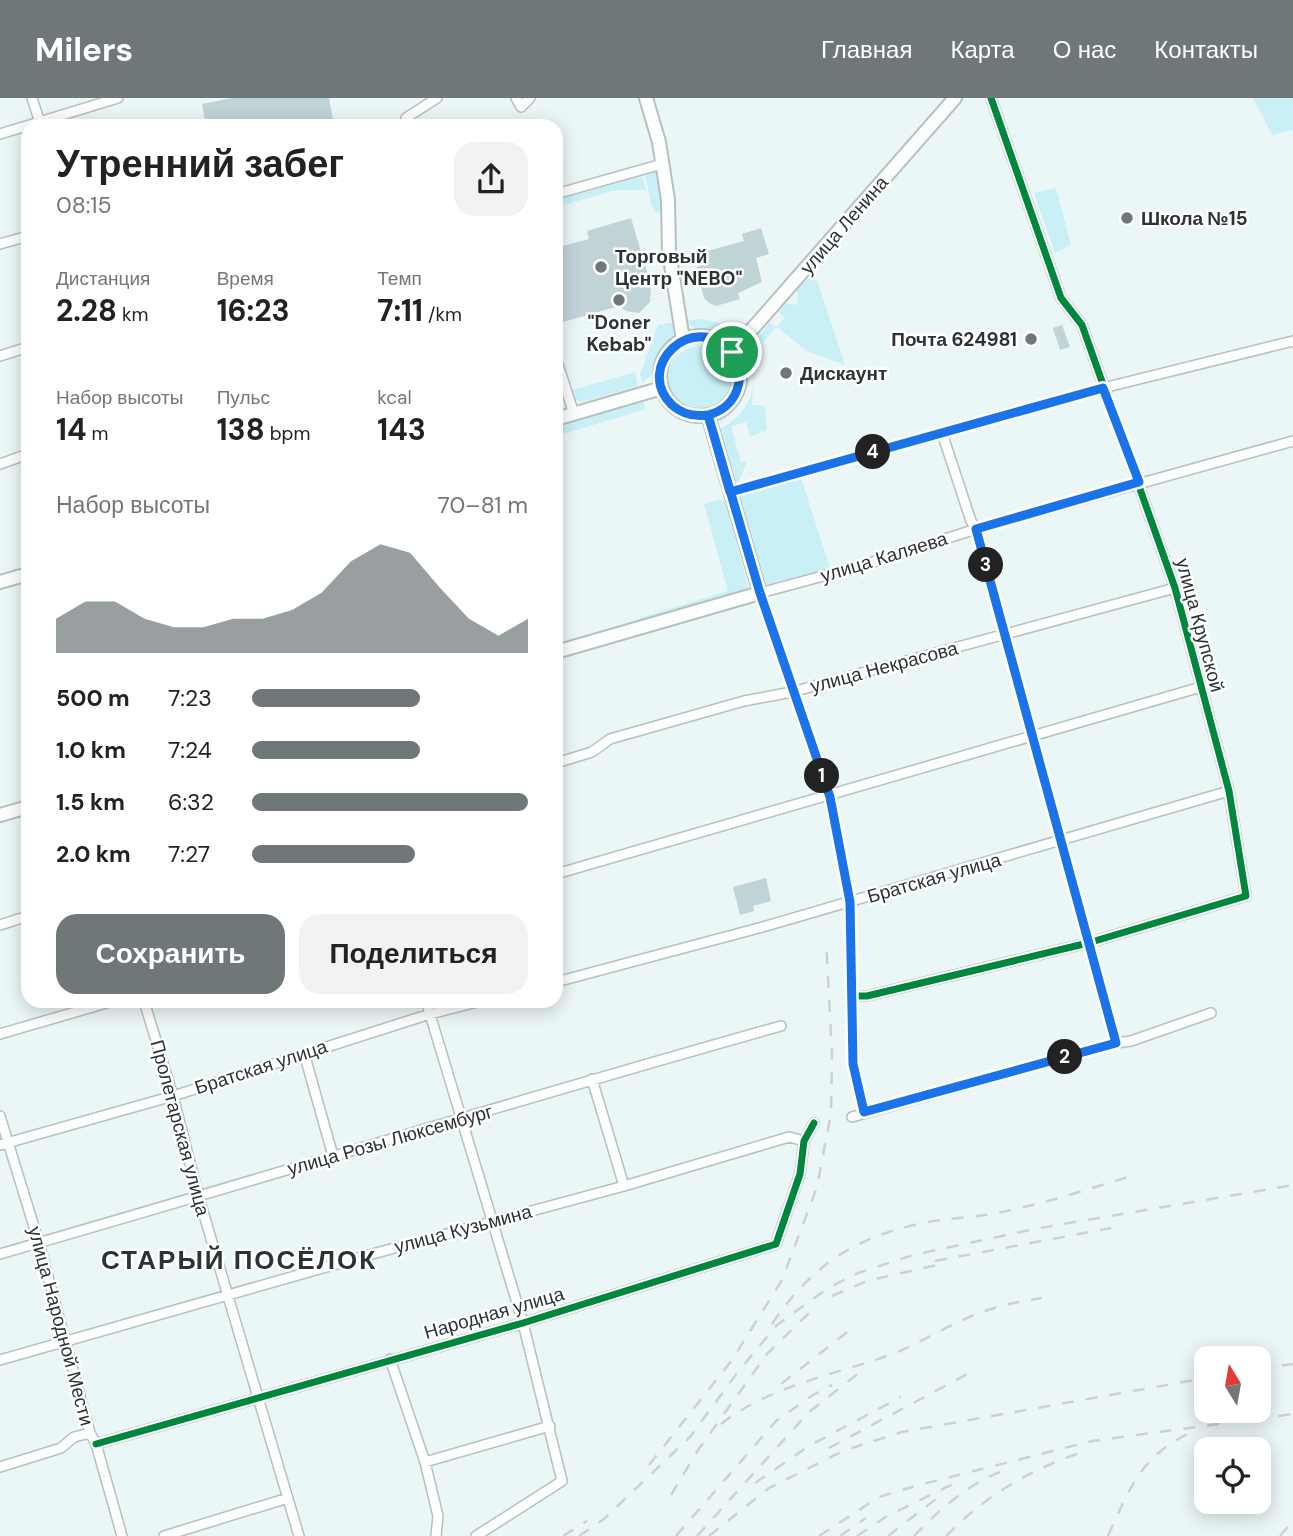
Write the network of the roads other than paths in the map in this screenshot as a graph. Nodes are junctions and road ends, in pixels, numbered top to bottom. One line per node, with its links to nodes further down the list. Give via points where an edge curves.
1 (32, 98): 10 (street)
2 (118, 98): 11 (street)
3 (437, 98): 9 (street)
4 (516, 98): 5 (street, via 521,107)
5 (530, 98)
6 (646, 98): 14 (street)
7 (955, 98): 21 (street, улица Ленина)
8 (991, 98): 25 (street, улица Крупской, via 1061,298 1082,326)
9 (406, 118)
10 (44, 119)
11 (58, 119)
12 (21, 129): 13 (street)
13 (0, 134)
14 (662, 164): 15 (street); 18 (street)
15 (563, 192)
16 (21, 238): 17 (street)
17 (0, 244)
18 (683, 340): 21 (street, via 709,337); 24 (street, via 664,358)
19 (1293, 341): 25 (street)
20 (21, 349): 22 (street)
21 (732, 352): 27 (street, via 739,370 738,389 727,405)
22 (0, 356)
23 (563, 376): 26 (street)
24 (662, 388): 26 (street); 27 (street, via 679,410)
25 (1103, 388): 29 (street); 33 (street, улица Крупской)
26 (578, 413): 28 (street)
27 (708, 415): 34 (street)
28 (563, 417)
29 (942, 433): 34 (street); 35 (street)
30 (1293, 441): 33 (street, улица Каляева)
31 (21, 456): 32 (street)
32 (0, 464)
33 (1139, 482): 35 (street, улица Каляева); 38 (street, улица Крупской)
34 (730, 492): 39 (street)
35 (976, 529): 39 (street, улица Каляева); 40 (street)
36 (21, 576): 37 (street)
37 (0, 582)
38 (1175, 588): 40 (street, улица Некрасова); 42 (street, улица Крупской)
39 (760, 593): 41 (street, улица Каляева); 43 (street)
40 (1004, 634): 43 (street, улица Некрасова); 44 (street)
41 (563, 650)
42 (1200, 687): 44 (street); 46 (street, улица Крупской)
43 (792, 692): 45 (street, улица Некрасова, via 610,738 592,752); 47 (street)
44 (1034, 737): 47 (street); 50 (street)
45 (563, 761)
46 (1229, 791): 50 (street, Братская улица); 55 (street, улица Крупской, via 1246,896)
47 (830, 797): 51 (street); 52 (street)
48 (21, 809): 49 (street)
49 (0, 815)
50 (1061, 841): 52 (street, Братская улица); 55 (street)
51 (563, 872)
52 (850, 902): 56 (street, Братская улица); 57 (street)
53 (21, 918): 54 (street)
54 (0, 925)
55 (1088, 943): 57 (street); 66 (street)
56 (563, 980)
57 (852, 996): 70 (street, via 853,1064)
58 (89, 1008): 65 (street)
59 (146, 1008): 69 (street, Пролетарская улица)
60 (428, 1008): 63 (street)
61 (454, 1008): 63 (street, Братская улица)
62 (1211, 1013): 66 (street)
63 (430, 1014): 67 (street, Братская улица); 73 (street)
64 (781, 1026): 68 (street, улица Розы Люксембург)
65 (0, 1034)
66 (1116, 1043): 70 (street)
67 (304, 1053): 69 (street, Братская улица); 77 (street)
68 (592, 1079): 73 (street, улица Розы Люксембург); 78 (street)
69 (173, 1096): 76 (street, Братская улица); 79 (street, Пролетарская улица)
70 (864, 1112): 72 (street)
71 (0, 1116): 76 (street, улица Народной Мести)
72 (852, 1117)
73 (462, 1119): 77 (street, улица Розы Люксембург); 80 (street)
74 (814, 1123): 75 (street, Народная улица)
75 (804, 1141): 78 (street, улица Кузьмина, via 789,1137); 84 (street, Народная улица, via 800,1174 776,1244)
76 (4, 1144): 81 (street, улица Народной Мести)
77 (332, 1156): 79 (street, улица Розы Люксембург)
78 (624, 1186): 80 (street, улица Кузьмина)
79 (199, 1198): 81 (street, улица Розы Люксембург); 83 (street, Пролетарская улица)
80 (493, 1220): 83 (street, улица Кузьмина); 84 (street)
81 (39, 1243): 82 (street, улица Розы Люксембург); 85 (street, улица Народной Мести)
82 (0, 1254)
83 (228, 1296): 85 (street, улица Кузьмина); 88 (street, Пролетарская улица)
84 (523, 1322): 86 (street, Народная улица); 89 (street)
85 (66, 1342): 87 (street, улица Кузьмина); 90 (street, улица Народной Мести)
86 (390, 1359): 88 (street, Народная улица); 92 (street)
87 (0, 1360)
88 (257, 1398): 91 (street, Народная улица); 94 (street, Пролетарская улица)
89 (551, 1426): 92 (street); 99 (street, via 562,1481)
90 (90, 1433): 91 (street, улица Народной Мести); 93 (street, via 74,1437 61,1448)
91 (96, 1444): 95 (street, улица Народной Мести)
92 (425, 1462): 98 (street, via 438,1516)
93 (0, 1467)
94 (288, 1498): 96 (street); 97 (street, Пролетарская улица)
95 (122, 1536)
96 (164, 1536)
97 (299, 1536)
98 (436, 1536)
99 (476, 1536)

